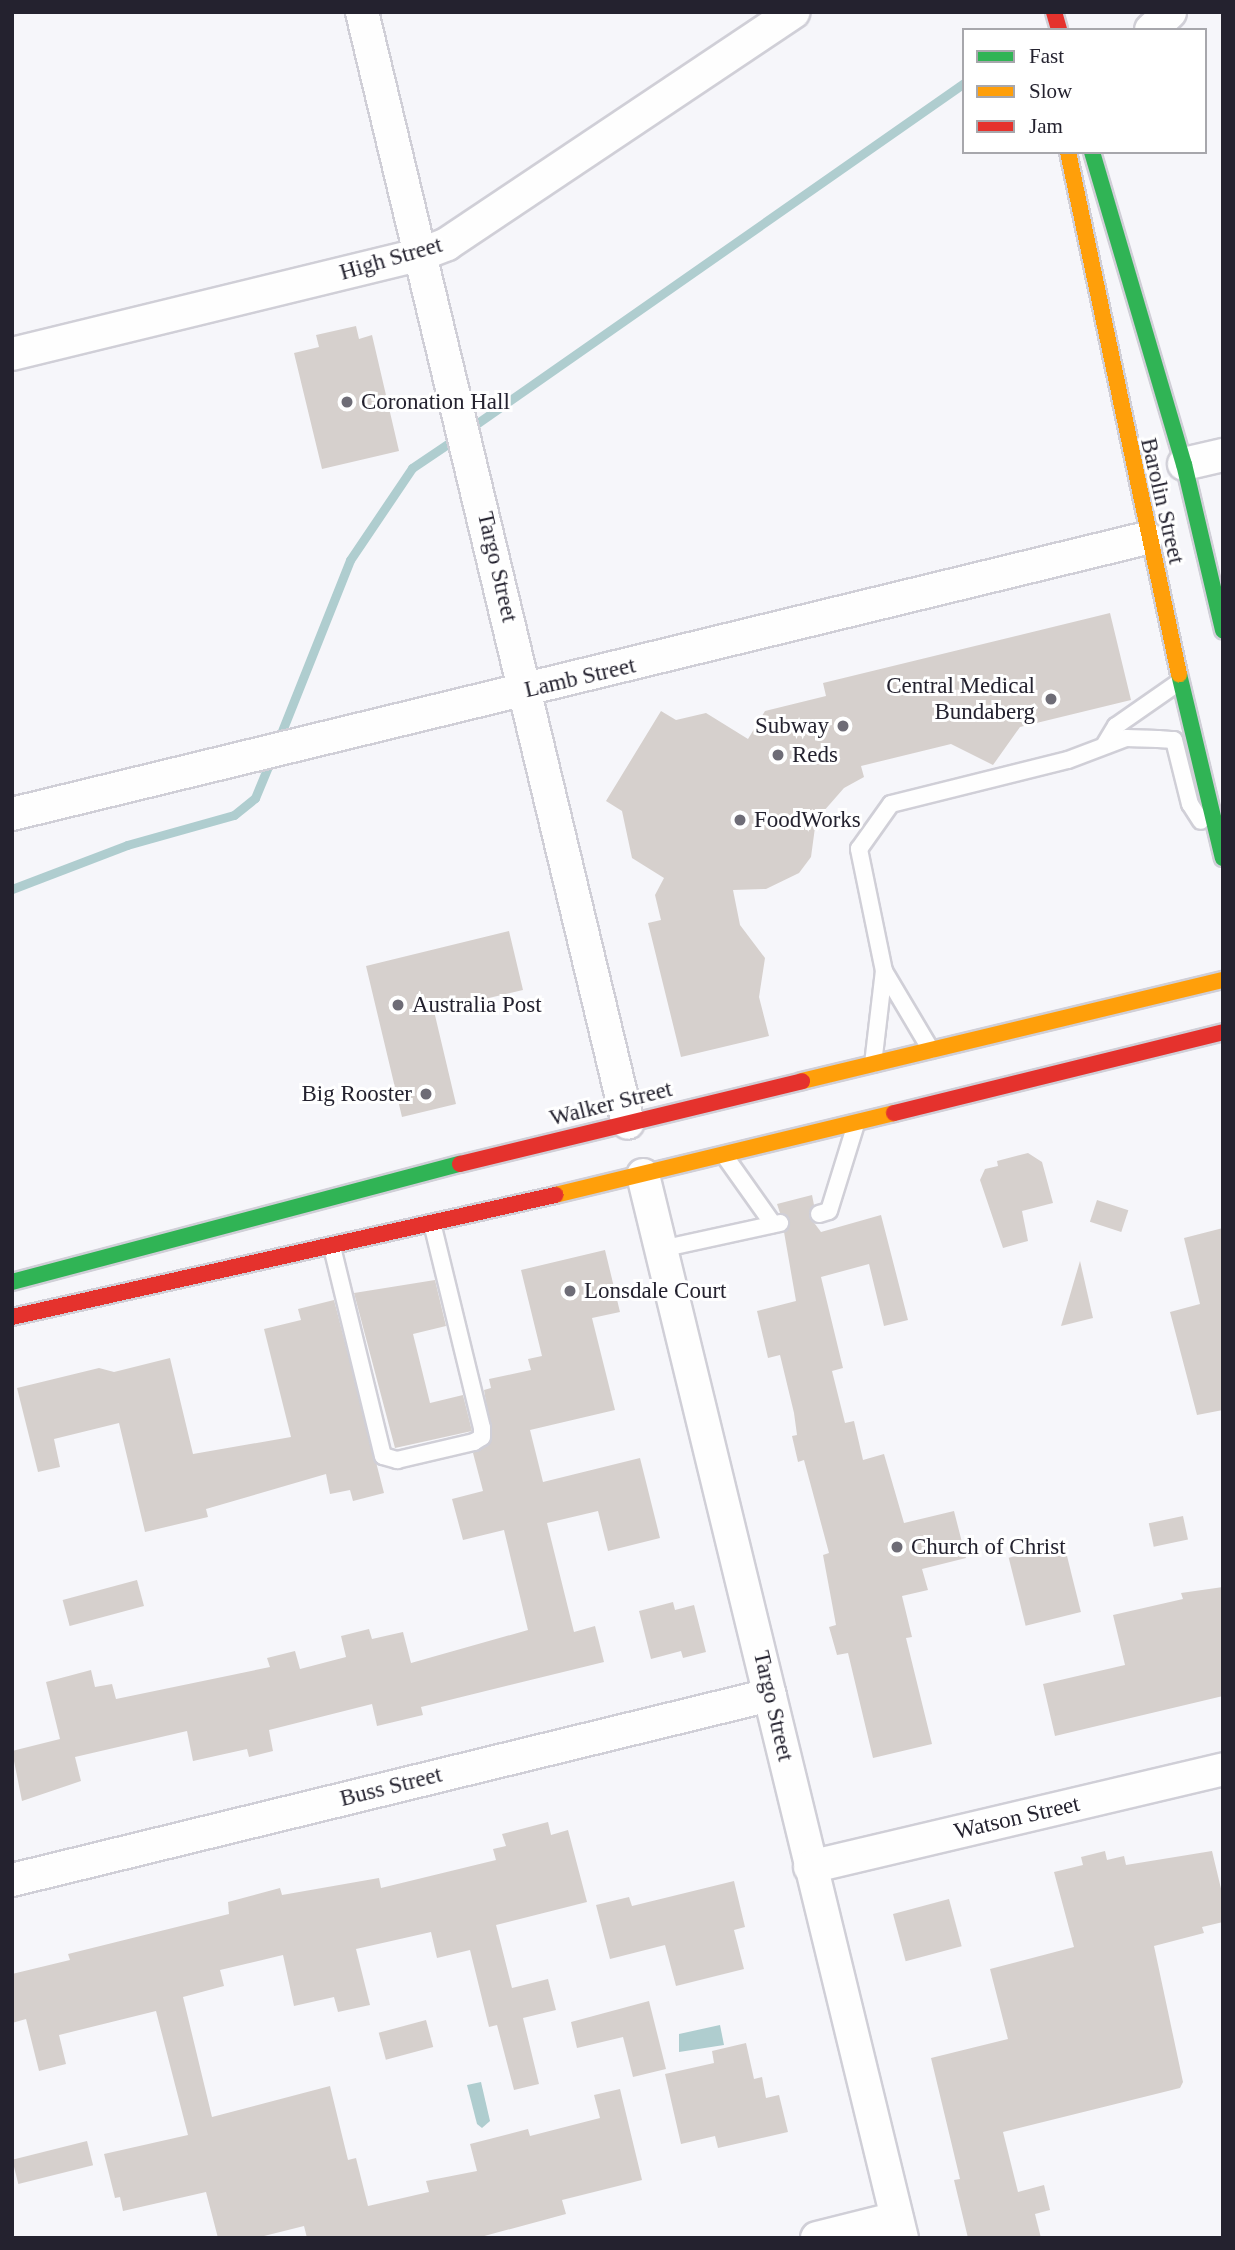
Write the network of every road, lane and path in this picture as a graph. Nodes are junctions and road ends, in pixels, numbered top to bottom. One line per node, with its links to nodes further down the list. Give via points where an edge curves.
1 (362, 12): 7 (street, Targo Street)
2 (793, 12): 7 (street, High Street, via 477,227)
3 (1170, 12): 4 (street)
4 (1153, 28)
5 (1068, 154): 13 (main road, Barolin Street)
6 (1092, 154): 8 (main road, Barolin Street)
7 (419, 255): 9 (street, High Street); 16 (street, Targo Street)
8 (1136, 310): 10 (main road, via 1134,354); 12 (main road, Barolin Street)
9 (12, 355)
10 (1140, 379)
11 (1223, 455): 12 (street)
12 (1184, 464): 14 (main road, Barolin Street)
13 (1154, 525): 15 (main road, Barolin Street); 16 (street, Lamb Street)
14 (1223, 629)
15 (1180, 681): 17 (lane, via 1116,726); 19 (main road, Barolin Street)
16 (526, 691): 18 (street, Lamb Street); 28 (street, Targo Street)
17 (1105, 744): 19 (lane, via 1126,738 1174,740 1190,804); 20 (lane, via 1068,760 898,801 886,810 859,849)
18 (12, 814)
19 (1222, 855)
20 (884, 971): 23 (lane); 24 (lane)
21 (1223, 980): 23 (main road, Walker Street)
22 (1223, 1032): 26 (main road)
23 (932, 1050): 24 (main road, Walker Street)
24 (873, 1064): 28 (main road, Walker Street)
25 (811, 1115): 26 (main road)
26 (880, 1116): 27 (main road)
27 (856, 1122): 29 (main road); 33 (lane, via 830,1211)
28 (638, 1129): 31 (main road, Walker Street)
29 (724, 1155): 30 (main road); 36 (lane, via 776,1223)
30 (633, 1169): 34 (main road); 36 (street, Targo Street)
31 (418, 1175): 32 (main road); 37 (main road, Walker Street)
32 (467, 1179)
33 (818, 1214)
34 (432, 1223): 35 (main road); 35 (lane, via 482,1428 481,1437 474,1442 397,1460 383,1456)
35 (331, 1247): 38 (main road)
36 (661, 1250): 39 (street, Targo Street)
37 (12, 1282)
38 (12, 1317)
39 (770, 1695): 41 (street, Targo Street); 42 (street, Buss Street)
40 (1223, 1769): 41 (street, Watson Street)
41 (810, 1867): 43 (street, Targo Street)
42 (12, 1880)
43 (900, 2228): 44 (street)
44 (817, 2238)

